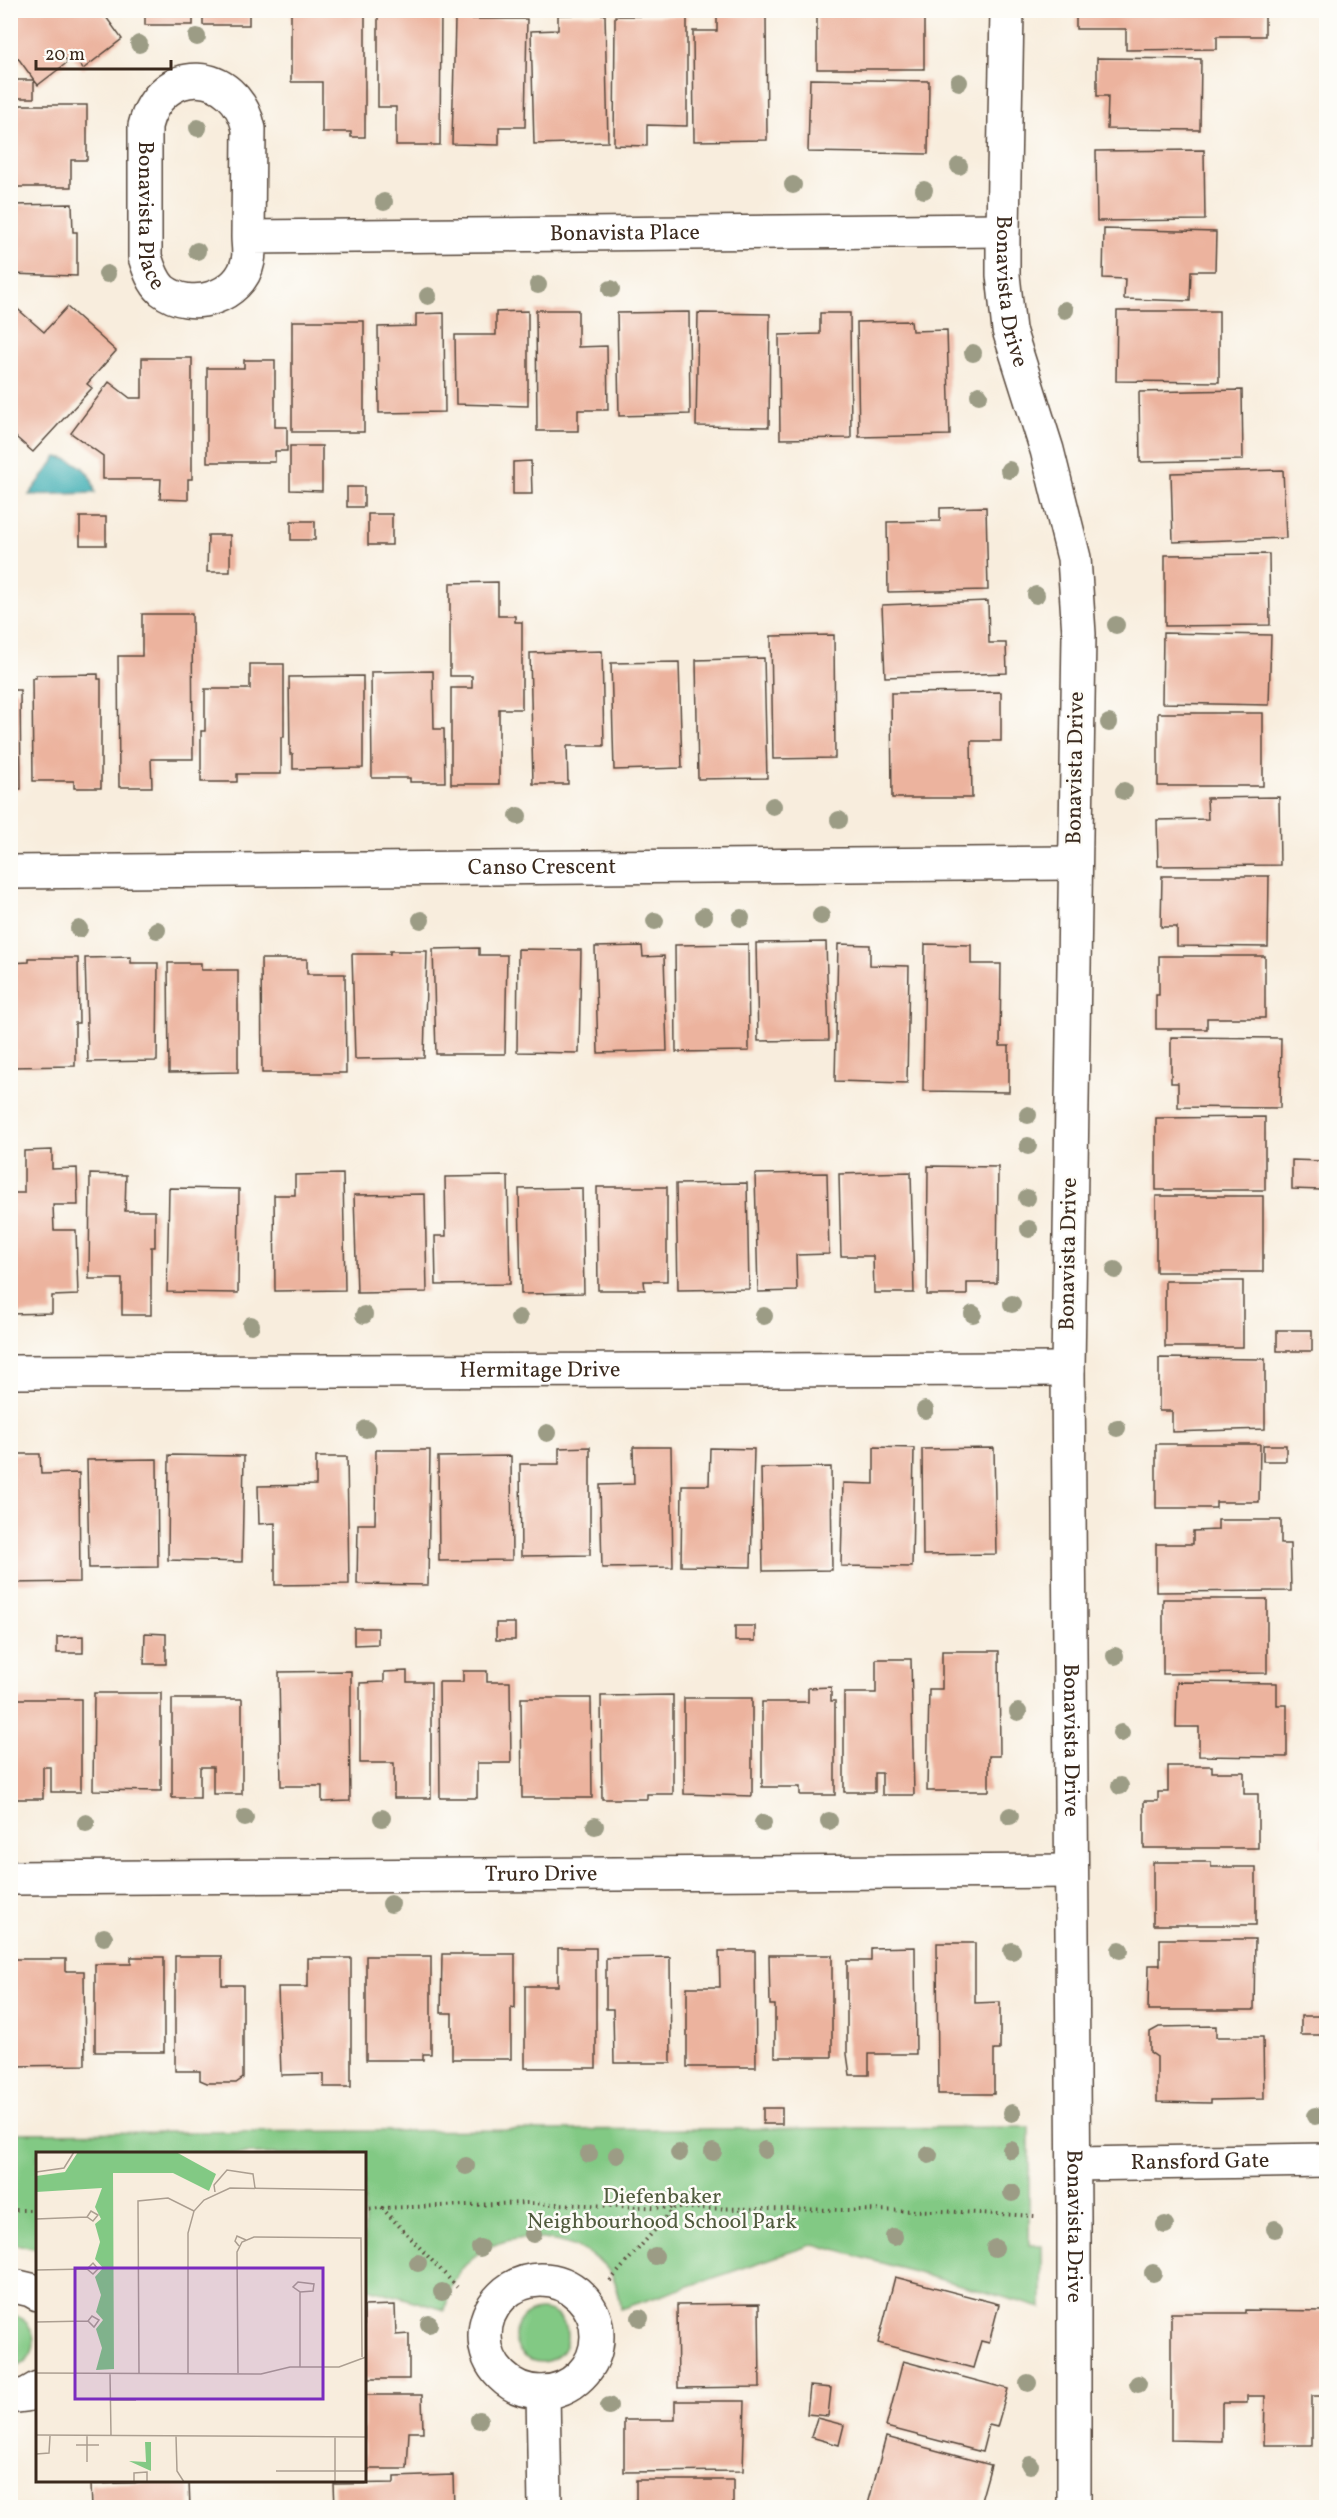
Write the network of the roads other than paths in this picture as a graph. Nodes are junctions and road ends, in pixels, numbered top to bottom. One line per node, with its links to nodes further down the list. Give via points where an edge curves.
1 (1007, 10): 2 (street, Bonavista Drive)
2 (1003, 230): 3 (street, Bonavista Place); 4 (street, Bonavista Drive, via 1009,330 1047,450 1074,558 1079,634)
3 (248, 237): 3 (street, Bonavista Place, via 248,260 242,276 230,291 214,298 177,297 163,290 151,276 145,257 145,126 149,111 167,88 183,82 216,83 239,102 249,129)
4 (1074, 863): 5 (street, Canso Crescent); 6 (street, Bonavista Drive)
5 (10, 872)
6 (1068, 1369): 7 (street, Hermitage Drive); 8 (street, Bonavista Drive)
7 (10, 1372)
8 (1071, 1871): 9 (street, Truro Drive); 11 (street, Bonavista Drive)
9 (10, 1878)
10 (1326, 2160): 11 (street, Ransford Gate)
11 (1074, 2164): 18 (street, Bonavista Drive)
12 (10, 2285): 13 (street)
13 (36, 2293)
14 (36, 2389): 16 (street)
15 (543, 2392): 17 (street)
16 (10, 2397)
17 (545, 2508)
18 (1074, 2508)

